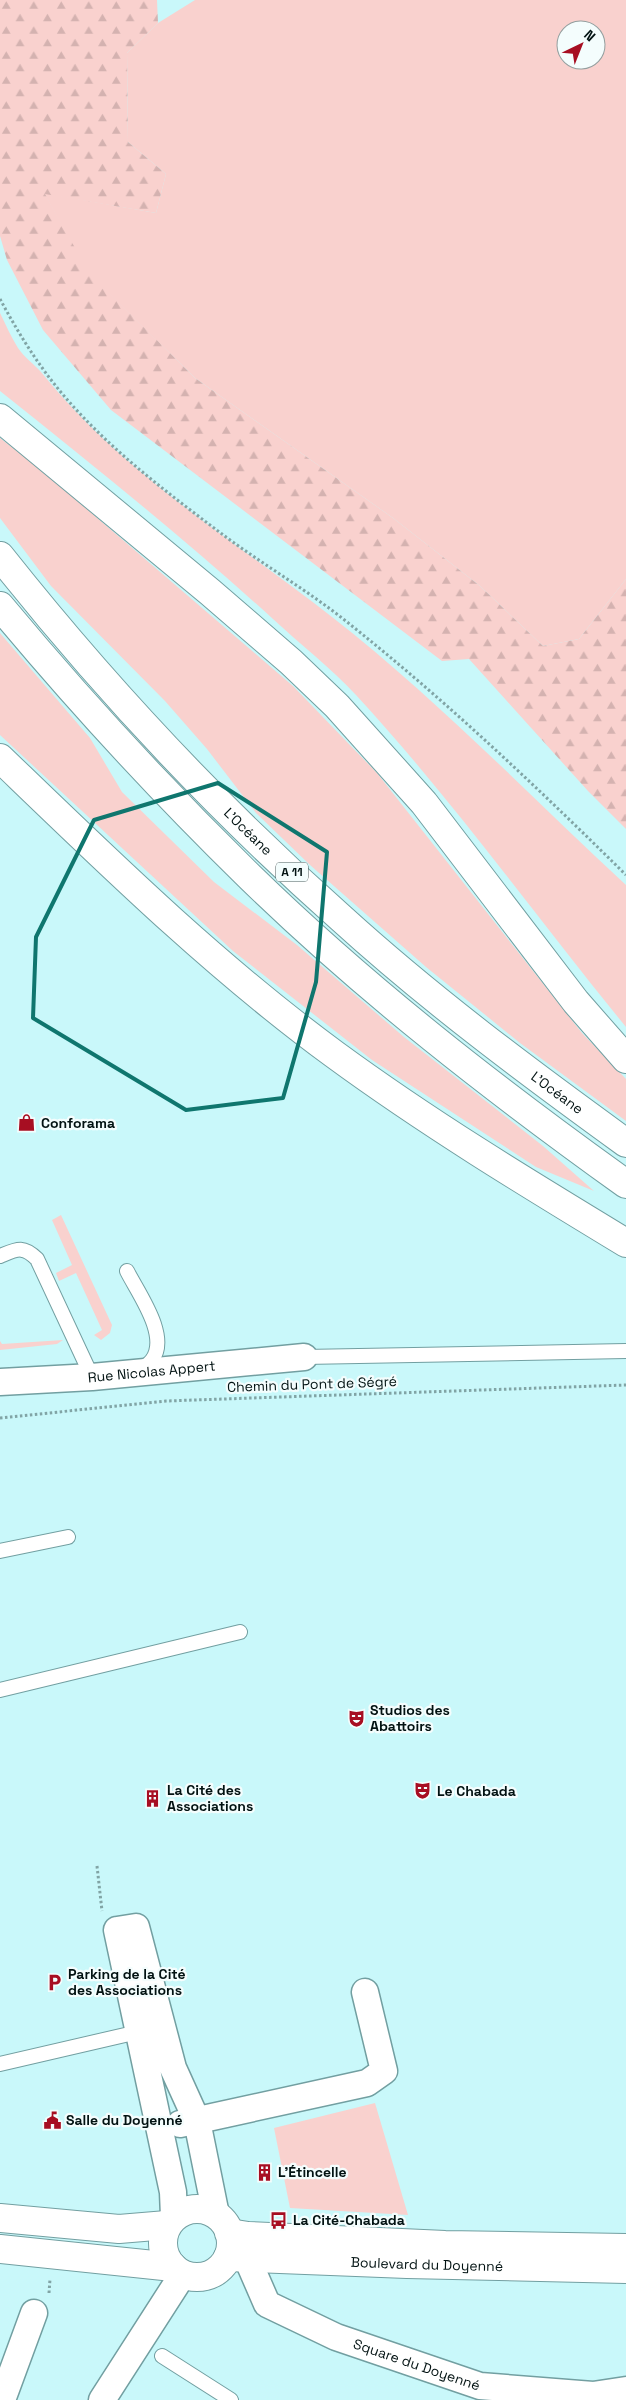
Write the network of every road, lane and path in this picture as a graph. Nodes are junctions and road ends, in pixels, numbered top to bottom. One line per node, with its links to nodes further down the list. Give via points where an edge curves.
1 (0, 299): 6 (path, via 44,370 88,421 131,462 227,538 341,617 417,679 545,795)
2 (0, 418): 7 (main road, via 210,592 337,706 424,803 576,1002)
3 (0, 556): 8 (main road, L’Océane / A 11, via 62,632 168,750 248,832 341,919 489,1040)
4 (0, 606): 9 (main road, A 11, via 118,743 252,879 403,1012 516,1103)
5 (0, 758): 10 (main road, via 120,874 333,1054 418,1113)
6 (626, 874)
7 (626, 1059)
8 (626, 1143)
9 (626, 1184)
10 (626, 1242)
11 (0, 1256): 16 (lane, via 19,1249 28,1250 37,1260)
12 (127, 1271): 15 (lane, via 155,1325 158,1341 152,1360)
13 (626, 1351): 14 (lane)
14 (304, 1357): 15 (street, Rue Nicolas Appert)
15 (137, 1373): 16 (street, Rue Nicolas Appert)
16 (92, 1377): 17 (street, Rue Nicolas Appert)
17 (0, 1382)
18 (626, 1385): 19 (path, Chemin du Pont de Ségré, via 166,1400)
19 (0, 1418)
20 (68, 1537): 21 (lane)
21 (0, 1551)
22 (240, 1632): 23 (lane)
23 (0, 1690)
24 (365, 1992): 27 (street, via 384,2071 366,2083)
25 (150, 2029): 26 (lane); 27 (street, Square du Doyenné, via 174,2068); 28 (street)
26 (0, 2064)
27 (196, 2121): 28 (street); 31 (street, Square du Doyenné)
28 (160, 2128): 30 (street, via 173,2192)
29 (0, 2218): 30 (main road, Boulevard du Doyenné, via 119,2229)
30 (171, 2221): 31 (main road, Boulevard du Doyenné, via 184,2211 206,2210); 35 (main road, via 163,2243 167,2260)
31 (230, 2241): 32 (main road, Boulevard du Doyenné, via 248,2236 445,2245); 34 (main road, Boulevard du Doyenné, via 398,2264); 35 (main road, via 214,2272 204,2276); 41 (street, Square du Doyenné, via 267,2304 336,2337 480,2386)
32 (626, 2248)
33 (0, 2249): 35 (main road)
34 (626, 2269)
35 (178, 2271): 43 (street)
36 (51, 2276): 37 (path)
37 (49, 2292)
38 (34, 2313): 42 (street)
39 (162, 2356): 44 (lane)
40 (626, 2390): 41 (street, Square du Doyenné)
41 (593, 2398)
42 (2, 2400)
43 (102, 2400)
44 (229, 2400)

